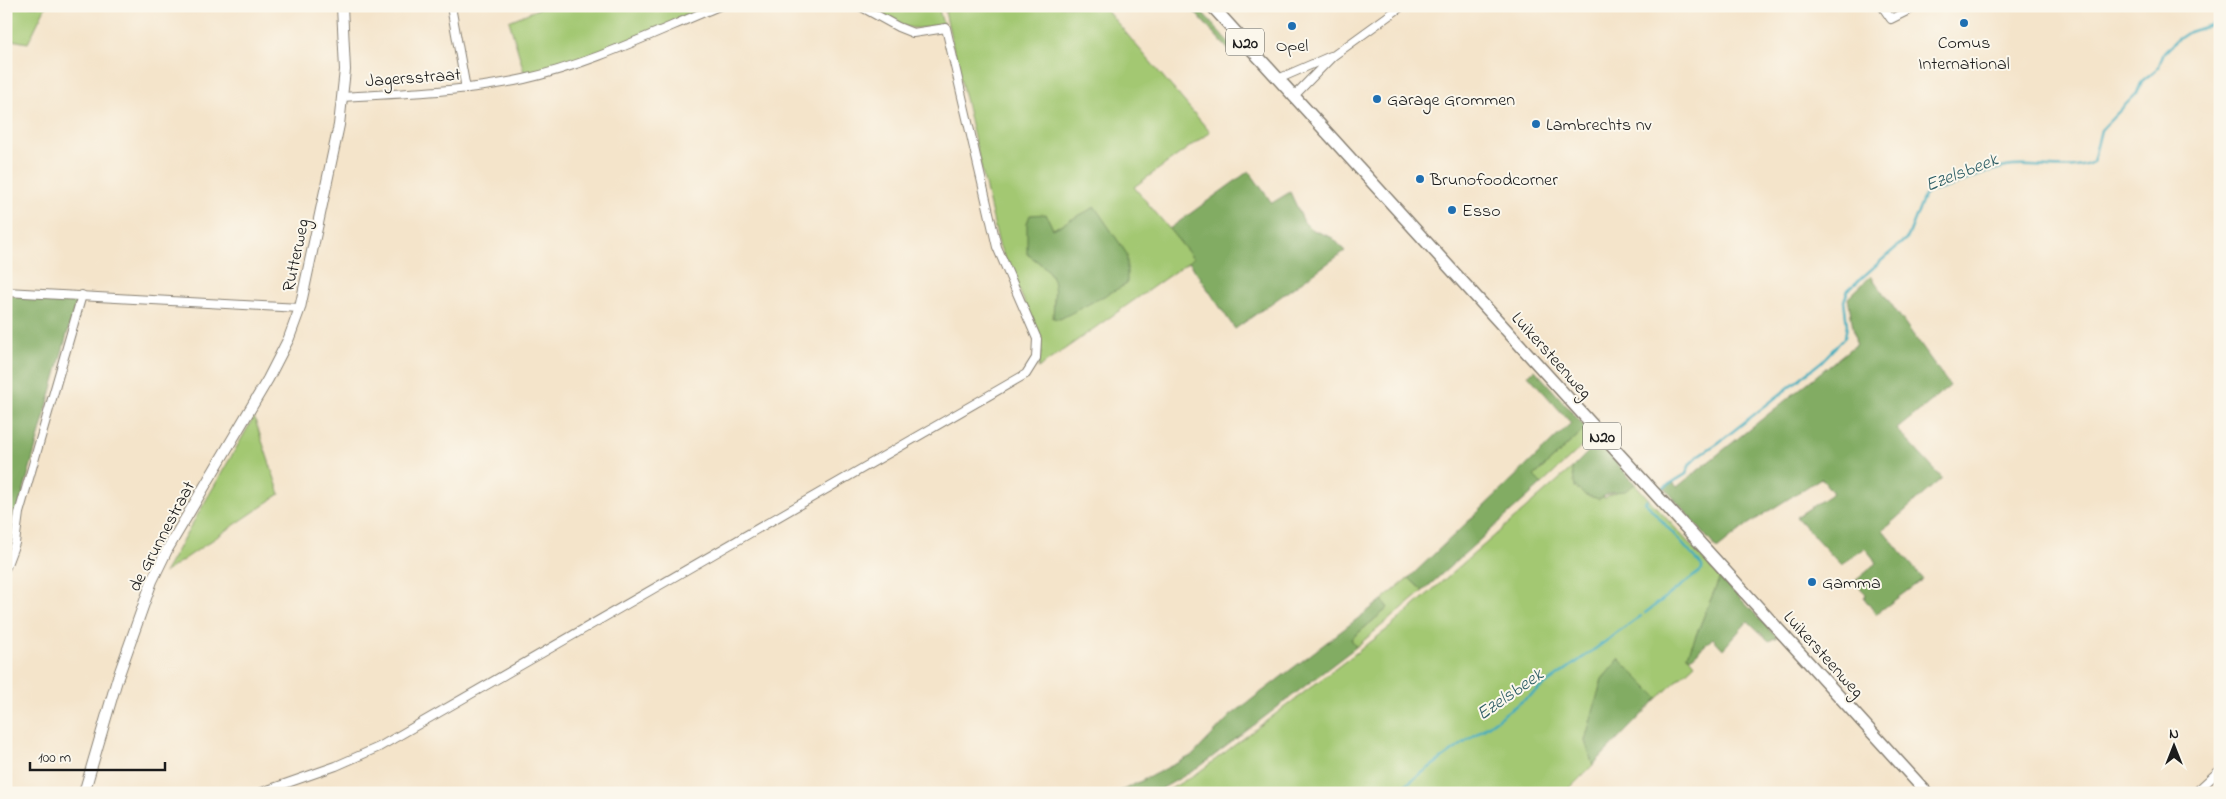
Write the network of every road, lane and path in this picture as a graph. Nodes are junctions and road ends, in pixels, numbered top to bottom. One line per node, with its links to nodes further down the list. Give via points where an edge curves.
1 (342, 6): 13 (street, Rutterweg)
2 (453, 6): 11 (street)
3 (719, 6): 11 (street, Jagersstraat, via 573,66)
4 (860, 6): 20 (street, via 913,33 946,28 997,246 1037,339 1036,358 1026,374 379,747)
5 (1212, 6): 10 (main road, Luikersteenweg / N20)
6 (1402, 6): 9 (street)
7 (1882, 6): 8 (street, via 1891,19 1909,10)
8 (1906, 6)
9 (1333, 56): 10 (street); 12 (street)
10 (1278, 79): 12 (main road, Luikersteenweg / N20)
11 (466, 89): 13 (street, Jagersstraat)
12 (1294, 96): 21 (main road, Luikersteenweg / N20)
13 (343, 97): 16 (street, Rutterweg)
14 (6, 292): 15 (street, Rutterweg)
15 (82, 295): 16 (street, Rutterweg); 17 (street)
16 (300, 308): 19 (street, de Grunnestraat, via 268,379 152,581 117,680)
17 (6, 567)
18 (2220, 770): 22 (street)
19 (84, 793)
20 (259, 793)
21 (1927, 793)
22 (2195, 793)

